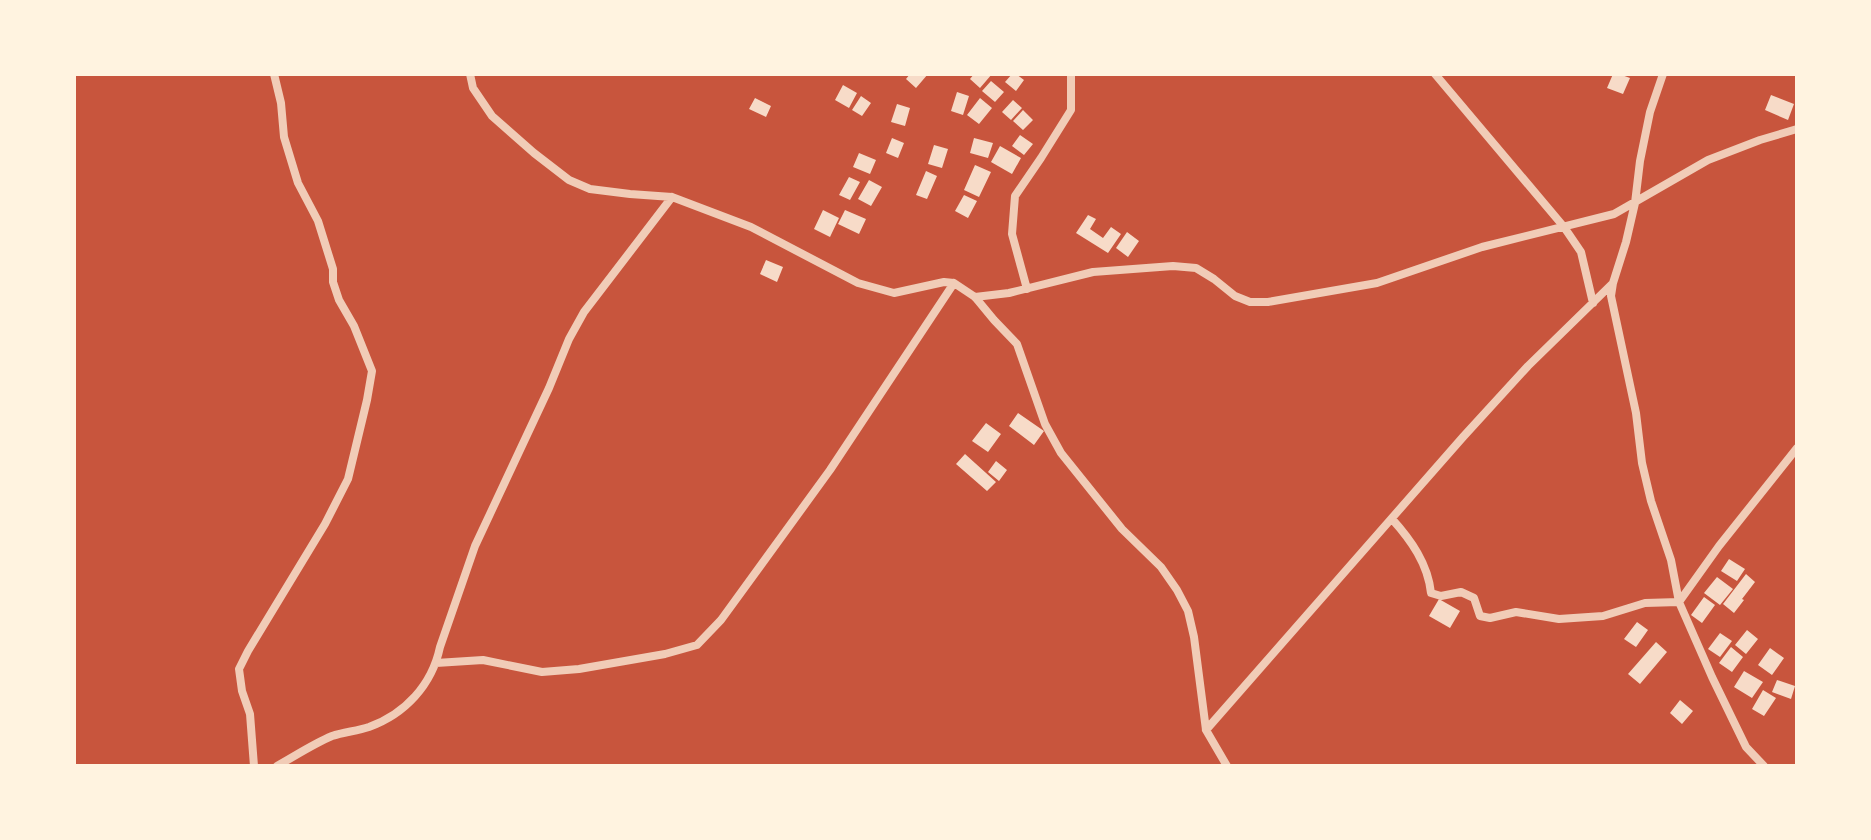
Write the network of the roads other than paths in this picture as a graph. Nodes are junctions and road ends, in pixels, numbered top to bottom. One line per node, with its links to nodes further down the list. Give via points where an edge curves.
1 (274, 74): 20 (street, via 298,183 318,221 339,300 372,371 348,479 239,669)
2 (470, 74): 7 (street, via 492,116 569,180 590,189)
3 (1071, 74): 12 (street, via 1071,110 1015,196 1012,234)
4 (1435, 74): 9 (street)
5 (1663, 74): 8 (street, via 1650,112)
6 (1797, 129): 8 (street, via 1708,160)
7 (672, 197): 10 (street, via 751,227 858,283 894,293); 18 (street, via 569,339 475,546)
8 (1635, 203): 9 (street); 11 (street)
9 (1564, 227): 12 (street, via 1482,247 1377,283 1268,302 1250,302 1196,268 1173,266 1093,272); 14 (street, via 1581,252)
10 (954, 283): 13 (street); 18 (street, via 830,470 697,645 542,672 483,660)
11 (1613, 283): 14 (street); 17 (street, via 1611,296 1642,463)
12 (1027, 289): 13 (street)
13 (975, 297): 19 (street, via 1017,344 1061,453 1177,590 1194,637)
14 (1593, 303): 16 (street, via 1528,366)
15 (1797, 448): 17 (street)
16 (1392, 519): 17 (street, via 1413,542 1431,593 1461,592 1474,598 1480,616 1603,616 1645,603); 19 (street)
17 (1679, 602): 23 (street, via 1746,747)
18 (436, 663): 21 (street, via 400,712 370,727 333,736)
19 (1206, 730): 22 (street)
20 (254, 766)
21 (277, 766)
22 (1227, 766)
23 (1764, 766)

